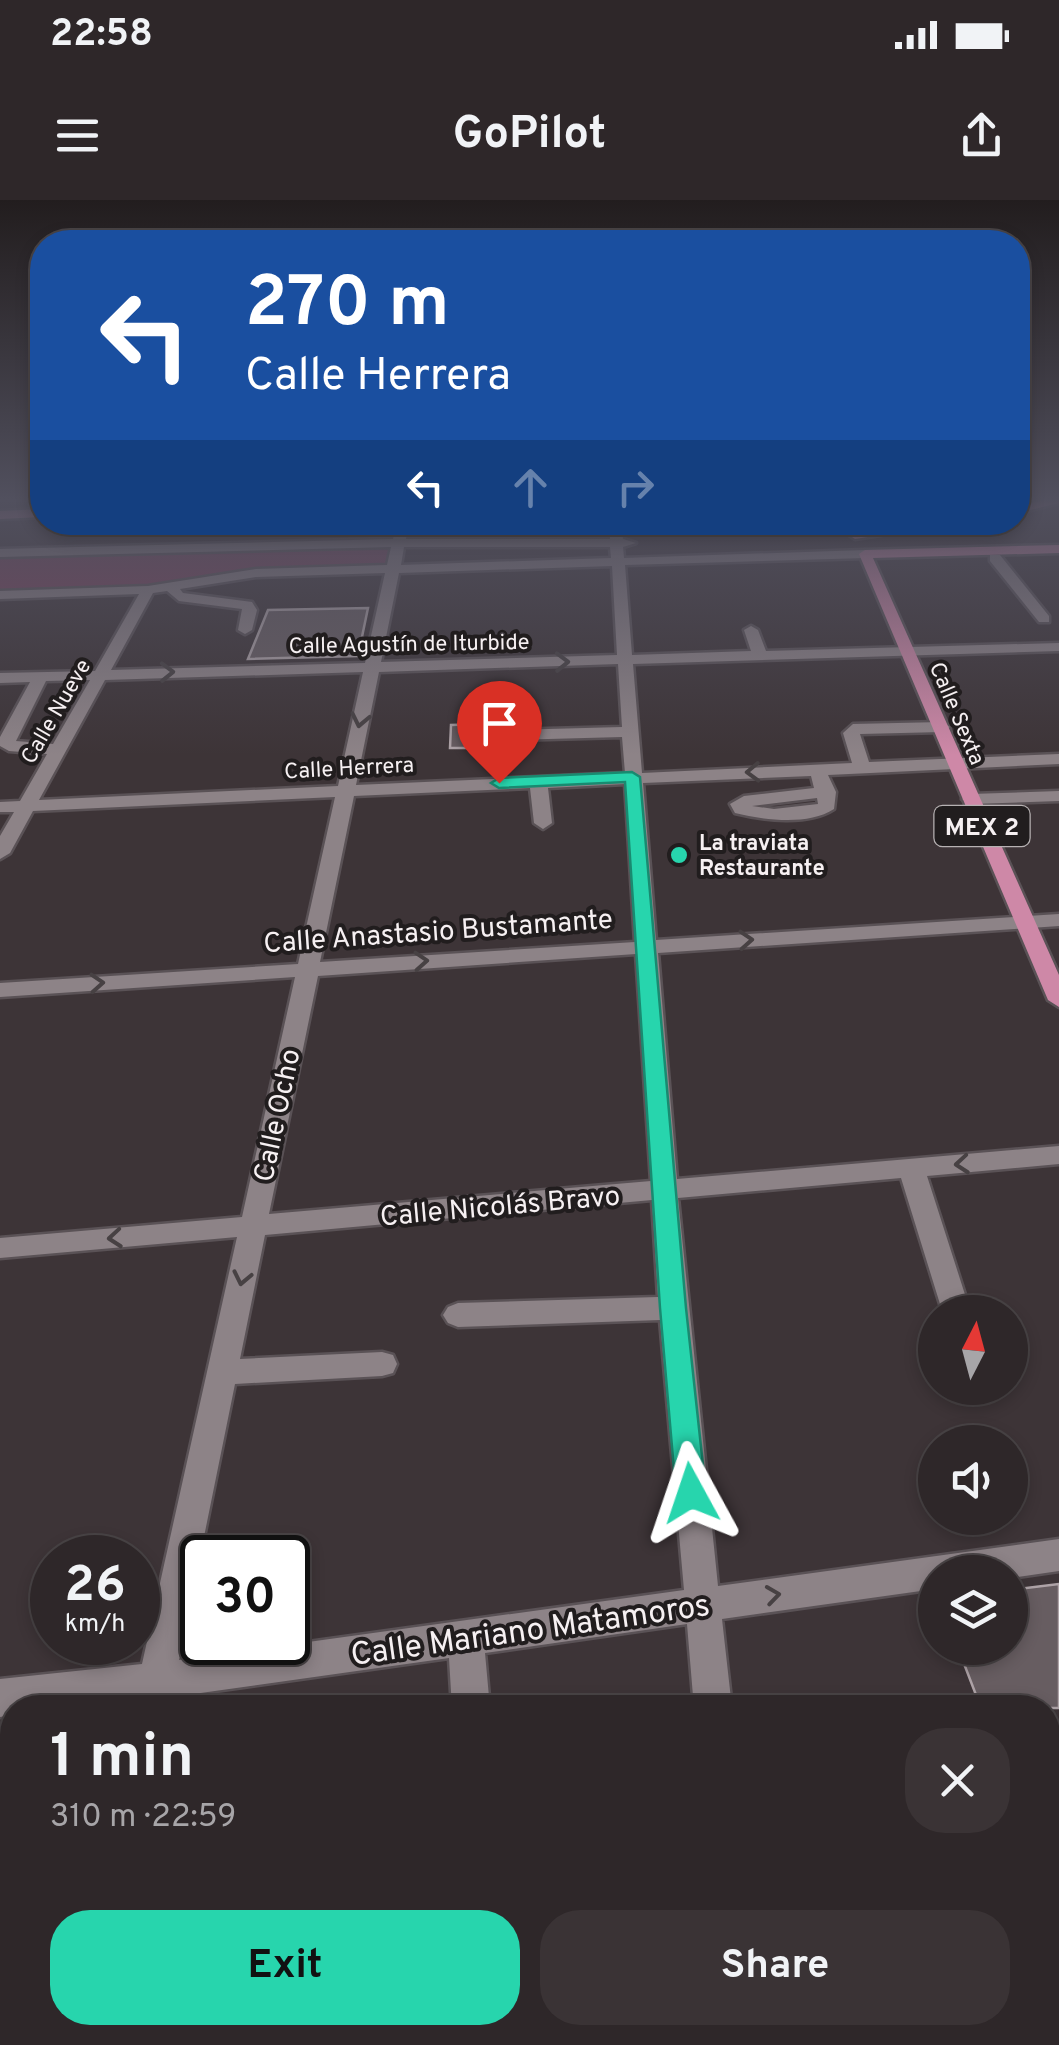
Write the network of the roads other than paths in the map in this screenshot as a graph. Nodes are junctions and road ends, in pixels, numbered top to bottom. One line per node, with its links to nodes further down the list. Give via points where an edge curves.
1 (189, 583): 6 (street)
2 (391, 583): 16 (street, Calle Ocho)
3 (620, 583): 15 (street)
4 (877, 583): 13 (main road, Calle Sexta / MEX 2)
5 (1016, 583): 9 (street)
6 (170, 586): 7 (street); 10 (street, via 178,598 247,605)
7 (148, 590): 8 (street); 17 (street, Calle Nueve)
8 (0, 595)
9 (1044, 618)
10 (245, 630)
11 (750, 630): 14 (street)
12 (1059, 647): 13 (street, Calle Agustín de Iturbide)
13 (906, 652): 14 (street, Calle Agustín de Iturbide); 21 (main road, Calle Sexta / MEX 2)
14 (760, 656): 15 (street, Calle Agustín de Iturbide)
15 (626, 660): 16 (street, Calle Agustín de Iturbide, one-way to 15); 22 (street)
16 (372, 666): 17 (street, Calle Agustín de Iturbide, one-way to 16); 32 (street, Calle Ocho, one-way to 32)
17 (102, 673): 18 (street, Calle Agustín de Iturbide); 24 (street, Calle Nueve)
18 (41, 676): 19 (street, Calle Agustín de Iturbide); 24 (street, via 7,740 9,746)
19 (0, 678)
20 (891, 726): 21 (street); 26 (street, via 899,756); 26 (street, via 853,729)
21 (942, 727): 28 (main road, Calle Sexta / MEX 2)
22 (629, 732): 23 (street); 30 (street)
23 (511, 735)
24 (58, 750): 36 (street, Calle Nueve)
25 (1059, 760): 28 (street, Calle Herrera)
26 (861, 763): 27 (street, Calle Herrera); 28 (street, Calle Herrera)
27 (818, 770): 30 (street, Calle Herrera, one-way to 30); 33 (street)
28 (958, 772): 29 (street); 35 (main road, Calle Sexta / MEX 2)
29 (1059, 776)
30 (632, 777): 31 (street, Calle Herrera); 42 (street)
31 (538, 781): 32 (street, Calle Herrera); 38 (street)
32 (346, 790): 36 (street, Calle Herrera); 43 (street, Calle Ocho)
33 (827, 792)
34 (1059, 796): 35 (street)
35 (971, 799): 41 (main road, Calle Sexta / MEX 2)
36 (26, 806): 37 (street, Calle Herrera); 39 (street, Calle Nueve)
37 (0, 807)
38 (543, 823)
39 (0, 854)
40 (1059, 920): 41 (street, Calle Anastasio Bustamante)
41 (1025, 922): 42 (street, Calle Anastasio Bustamante, one-way to 41); 45 (main road, Calle Sexta / MEX 2)
42 (646, 946): 43 (street, Calle Anastasio Bustamante, one-way to 42); 48 (street)
43 (307, 968): 44 (street, Calle Anastasio Bustamante, one-way to 43); 49 (street, Calle Ocho)
44 (0, 990)
45 (1059, 1000)
46 (1059, 1155): 47 (street, Calle Nicolás Bravo, one-way to 47)
47 (911, 1168): 48 (street, Calle Nicolás Bravo); 51 (street)
48 (665, 1191): 49 (street, Calle Nicolás Bravo); 52 (street)
49 (253, 1226): 50 (street, Calle Nicolás Bravo, one-way to 50); 55 (street, Calle Ocho, one-way to 55)
50 (0, 1248)
51 (951, 1295)
52 (673, 1308): 53 (street); 57 (street)
53 (458, 1315)
54 (382, 1364): 55 (street)
55 (222, 1372): 59 (street, Calle Ocho)
56 (1059, 1555): 57 (street, Calle Mariano Matamoros, one-way to 56)
57 (702, 1605): 58 (street, Calle Mariano Matamoros); 62 (street)
58 (466, 1639): 59 (street, Calle Mariano Matamoros); 61 (street)
59 (154, 1694): 60 (street, Calle Mariano Matamoros)
60 (116, 1695)
61 (470, 1695)
62 (712, 1695)

